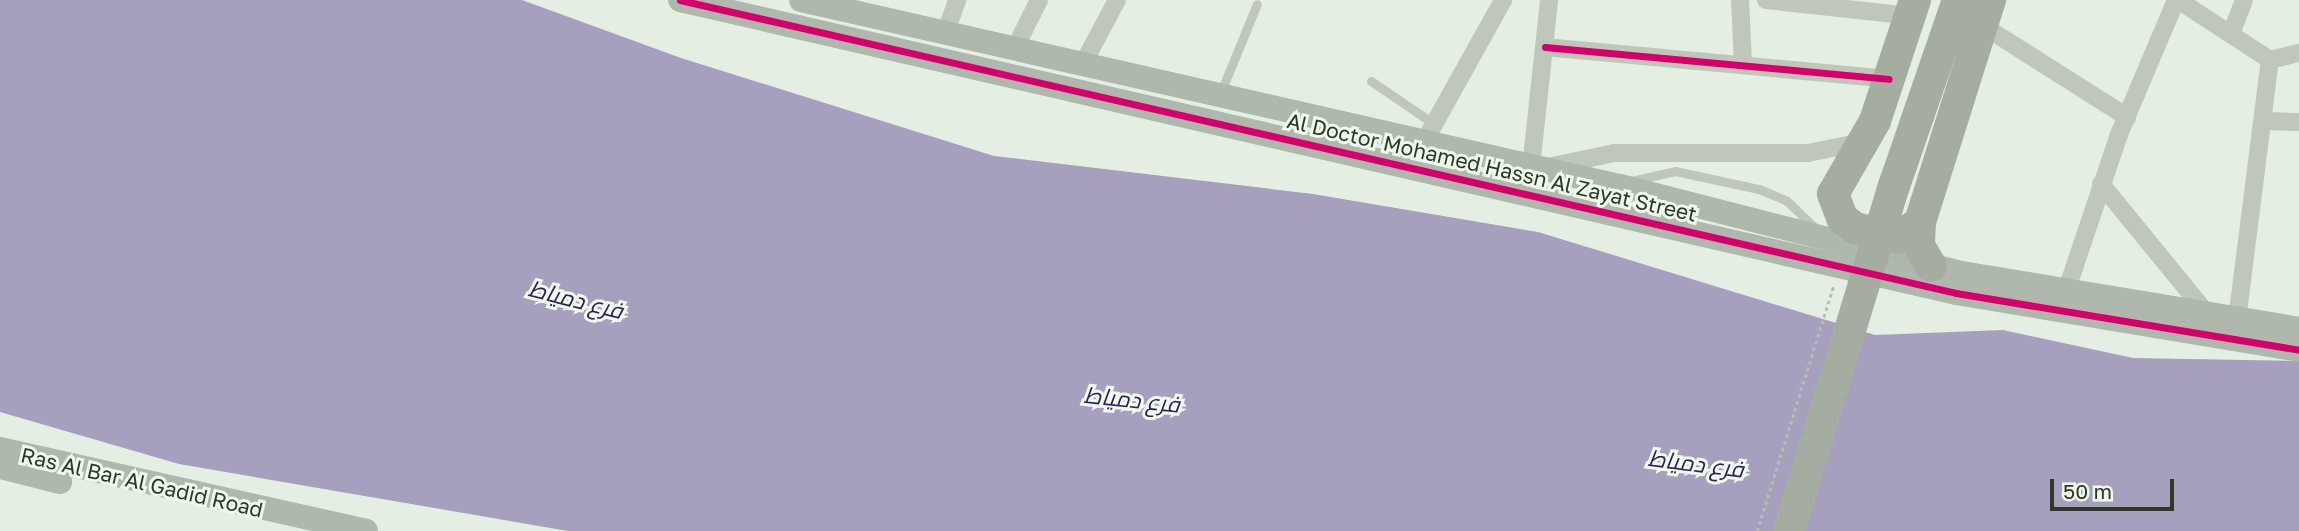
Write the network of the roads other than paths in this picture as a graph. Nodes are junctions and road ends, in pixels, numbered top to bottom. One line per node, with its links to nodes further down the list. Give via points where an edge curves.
1 (680, 0): 15 (street, Al Doctor Mohamed Hassn Al Zayat Street)
2 (801, 0): 18 (street, Al Doctor Mohamed Hassn Al Zayat Street)
3 (957, 0): 18 (street)
4 (1038, 0): 20 (street)
5 (1117, 0): 24 (street)
6 (1503, 0): 32 (street)
7 (1550, 0): 21 (street)
8 (1740, 0): 25 (street)
9 (1766, 0): 16 (street)
10 (1938, 0): 27 (highway)
11 (1958, 0): 27 (highway)
12 (2177, 0): 19 (street); 29 (street)
13 (2244, 0): 19 (street)
14 (1257, 4): 28 (lane)
15 (729, 7): 42 (street, Al Doctor Mohamed Hassn Al Zayat Street, via 1956,293)
16 (1913, 8): 27 (highway)
17 (1986, 12): 29 (street); 36 (highway)
18 (946, 31): 20 (street, Al Doctor Mohamed Hassn Al Zayat Street)
19 (2231, 34): 23 (street)
20 (1016, 46): 24 (street, Al Doctor Mohamed Hassn Al Zayat Street)
21 (1545, 47): 25 (street); 34 (street)
22 (2299, 54): 23 (street)
23 (2270, 60): 30 (street)
24 (1084, 62): 28 (street, Al Doctor Mohamed Hassn Al Zayat Street)
25 (1743, 64): 27 (street)
26 (1371, 81): 32 (lane)
27 (1906, 94): 33 (highway); 47 (highway); 48 (highway)
28 (1220, 95): 32 (street, Al Doctor Mohamed Hassn Al Zayat Street)
29 (2127, 117): 35 (street)
30 (2267, 121): 31 (street); 40 (street)
31 (2299, 122)
32 (1429, 134): 34 (street, Al Doctor Mohamed Hassn Al Zayat Street)
33 (1865, 141): 34 (street, via 1808,153 1614,153); 36 (highway, via 1834,186 1842,218 1893,238)
34 (1535, 168): 37 (street, Al Doctor Mohamed Hassn Al Zayat Street)
35 (2101, 184): 38 (street); 39 (street)
36 (1920, 222): 37 (highway, via 1919,246)
37 (1931, 266): 38 (street, Al Doctor Mohamed Hassn Al Zayat Street)
38 (2066, 292): 39 (street, Al Doctor Mohamed Hassn Al Zayat Street)
39 (2210, 316): 40 (street, Al Doctor Mohamed Hassn Al Zayat Street)
40 (2236, 320): 41 (street, Al Doctor Mohamed Hassn Al Zayat Street)
41 (2299, 329)
42 (2299, 350)
43 (0, 449): 46 (street, Ras Al Bar Al Gadid Road)
44 (0, 467): 45 (street, Ras Al Bar Al Gadid Road)
45 (282, 531)
46 (366, 531)
47 (1769, 531)
48 (1789, 531)

